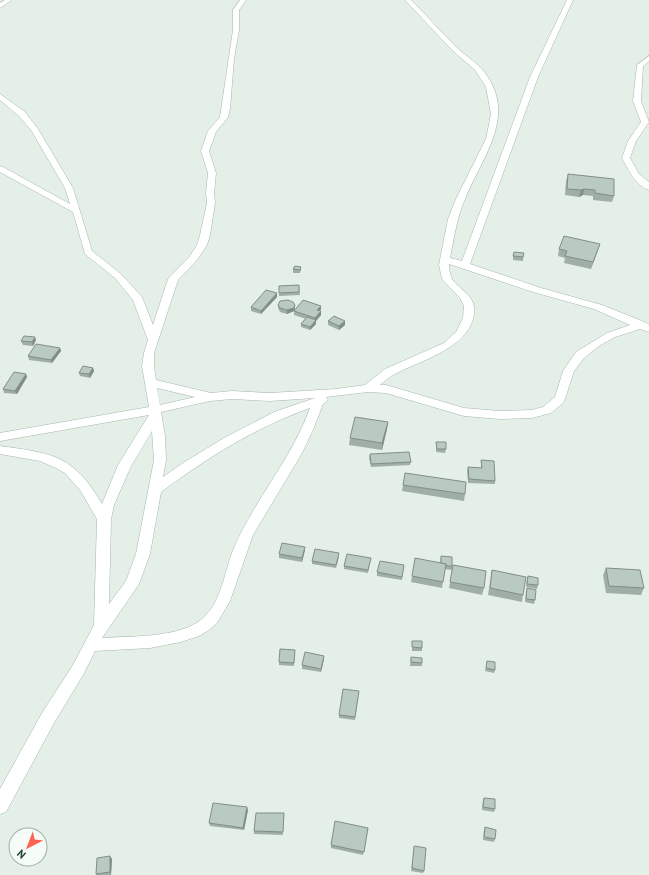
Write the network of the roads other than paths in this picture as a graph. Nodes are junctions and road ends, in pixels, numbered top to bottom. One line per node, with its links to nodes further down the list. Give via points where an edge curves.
1 (9, 0): 5 (street)
2 (243, 0): 15 (street, via 236,10 236,30 224,117 212,131 205,151 212,173 211,203 205,235 194,258 173,279)
3 (408, 0): 12 (street, via 454,49 478,69 490,87 496,114 490,139 460,199 453,219)
4 (570, 0): 13 (street, via 534,77)
5 (0, 6)
6 (649, 58): 8 (street, via 640,65 637,101)
7 (0, 96): 11 (street, via 22,114 34,129 69,188)
8 (647, 123): 10 (street, via 632,140 626,158 636,175)
9 (0, 169): 11 (street)
10 (649, 187)
11 (77, 211): 15 (street, via 88,252 118,276 138,299)
12 (445, 260): 13 (street); 17 (street, via 447,279 469,306 468,318 460,334 448,345 389,372)
13 (466, 266): 14 (street, via 598,307)
14 (646, 326): 17 (street, via 611,335 580,355 569,371 560,399 547,410 532,414 464,412 386,389)
15 (153, 340): 16 (street, via 148,360)
16 (152, 382): 19 (street); 21 (street)
17 (368, 388): 18 (street)
18 (336, 393): 19 (street); 20 (street)
19 (210, 397): 21 (street)
20 (318, 402): 24 (street, via 278,415 228,441); 27 (street, via 304,439 267,498 240,549 218,609 204,626 170,639)
21 (155, 413): 22 (street); 24 (street, via 160,460); 25 (street, via 110,494)
22 (0, 437)
23 (0, 450): 25 (street, via 56,462 68,469 78,477)
24 (154, 490): 26 (street, via 143,554 132,584)
25 (104, 518): 26 (street)
26 (101, 626): 27 (street)
27 (91, 645): 28 (street)
28 (0, 806)

